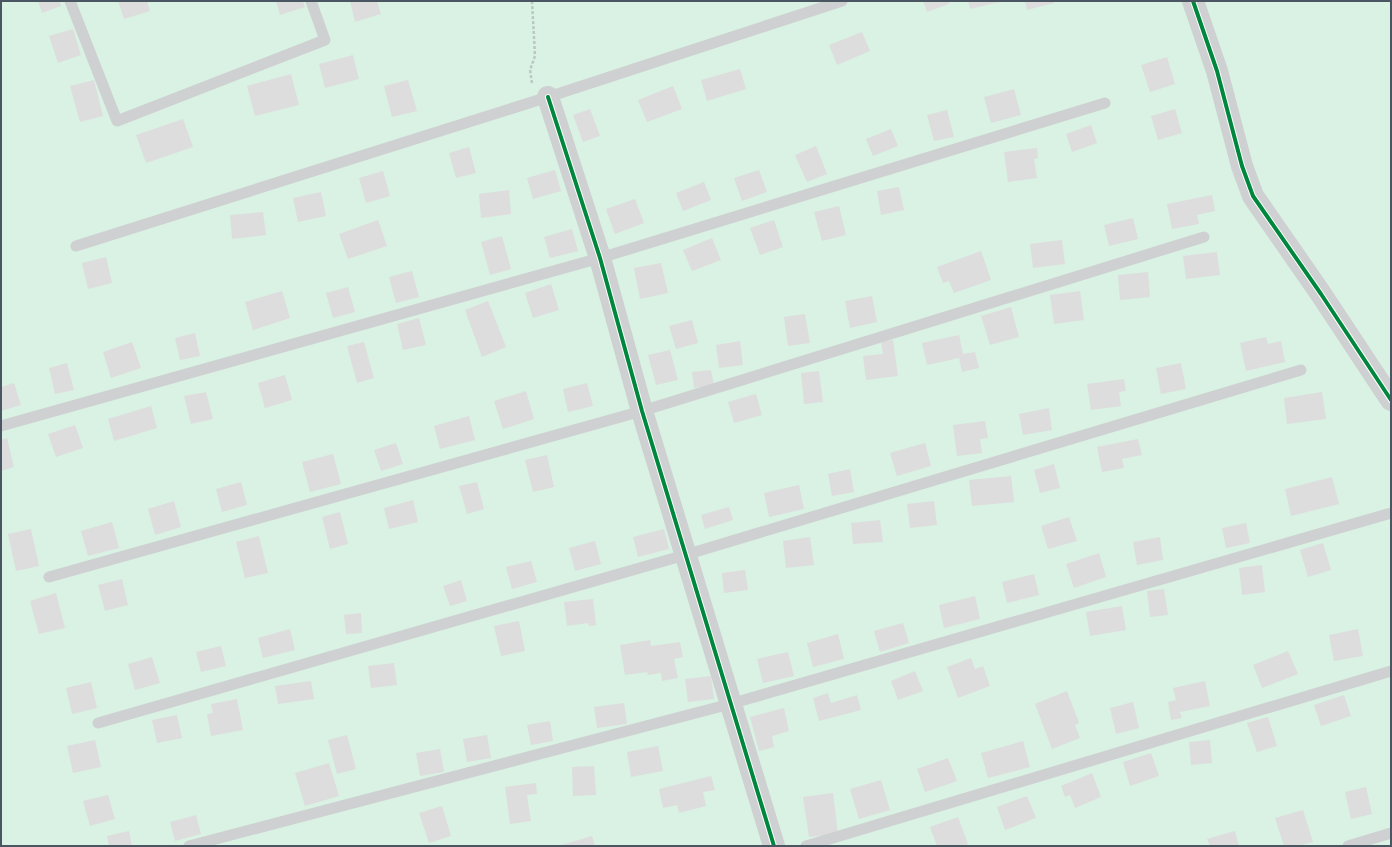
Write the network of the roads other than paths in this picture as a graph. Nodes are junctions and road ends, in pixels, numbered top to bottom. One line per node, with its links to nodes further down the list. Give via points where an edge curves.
1 (70, 1): 2 (lane, via 117,121 325,40)
2 (311, 1)
3 (842, 1): 5 (lane)
4 (1193, 1): 11 (street, via 1217,71 1242,166 1253,196)
5 (548, 98): 8 (lane); 9 (street)
6 (1105, 103): 9 (lane)
7 (1204, 237): 12 (lane)
8 (76, 246)
9 (600, 258): 12 (street); 13 (lane)
10 (1301, 370): 15 (lane)
11 (1391, 400)
12 (642, 411): 15 (street); 16 (lane)
13 (1, 426)
14 (1391, 513): 18 (lane)
15 (685, 555): 18 (street); 19 (lane)
16 (49, 577)
17 (1391, 671): 23 (lane)
18 (730, 704): 21 (lane); 22 (street)
19 (98, 723)
20 (1391, 833): 24 (lane)
21 (189, 846)
22 (774, 846)
23 (806, 846)
24 (1348, 846)

